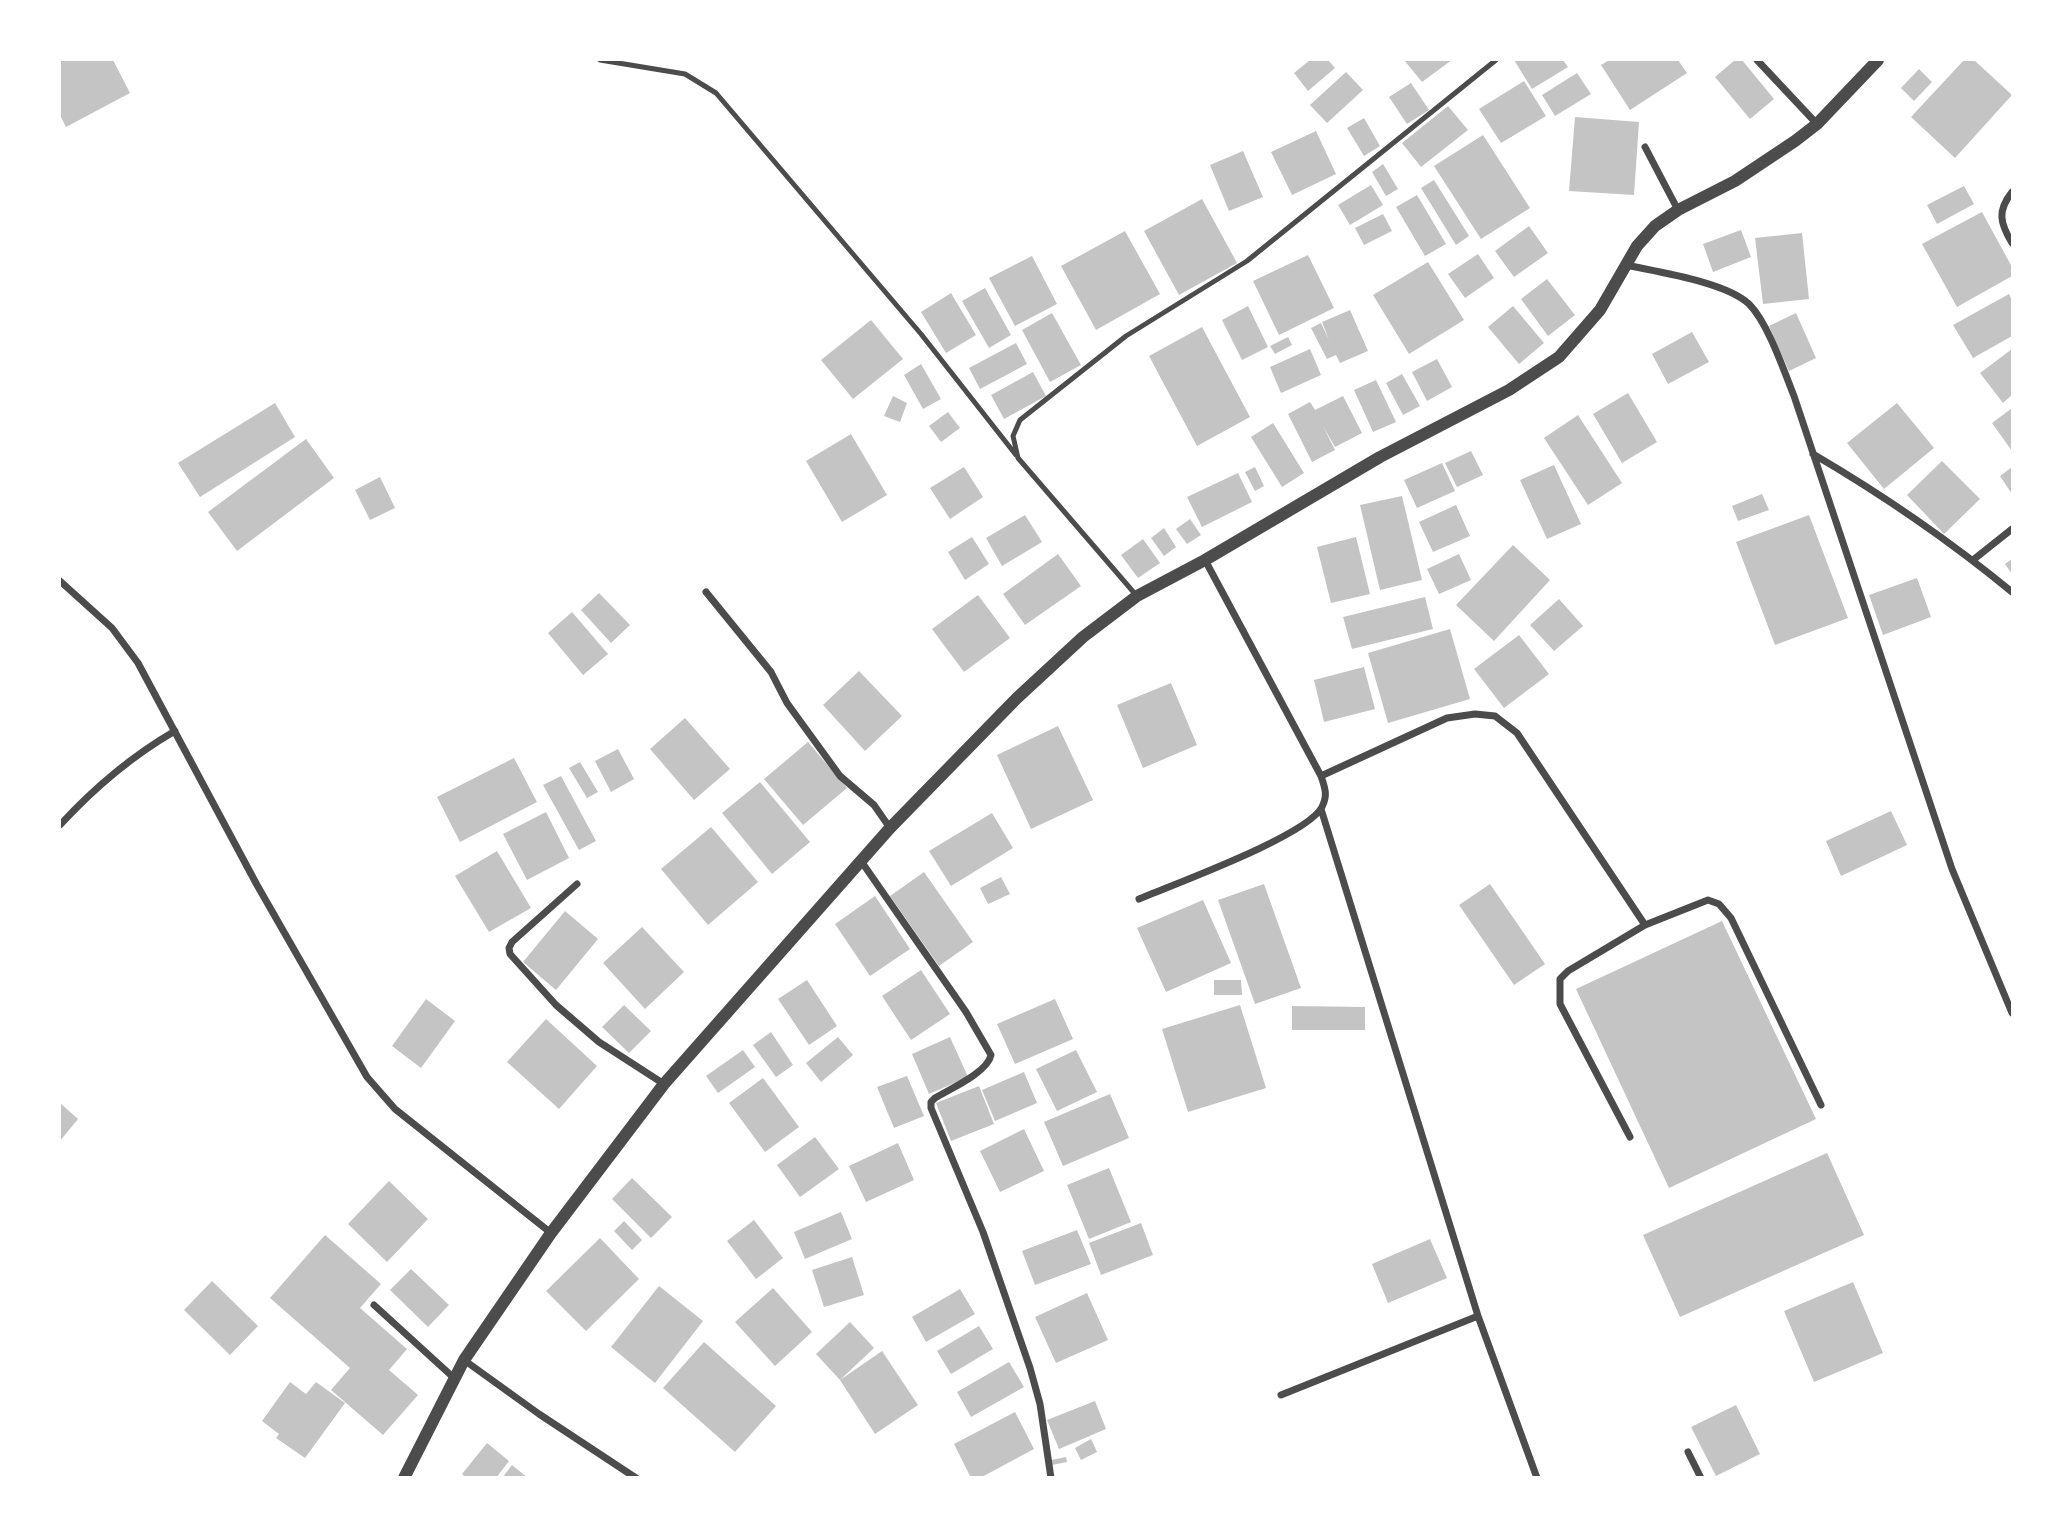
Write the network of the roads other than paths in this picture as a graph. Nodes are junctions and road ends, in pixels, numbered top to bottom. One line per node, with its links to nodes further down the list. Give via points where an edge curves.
1 (600, 60): 12 (lane, via 685,74 716,93 921,334)
2 (1496, 60): 12 (lane, via 1247,261 1126,336 1020,420 1013,436)
3 (1757, 60): 5 (street)
4 (1878, 60): 5 (street)
5 (1817, 124): 8 (street, via 1735,181)
6 (1645, 147): 8 (street)
7 (2012, 192): 9 (street, via 2000,216)
8 (1678, 210): 10 (street, via 1655,226)
9 (2012, 243)
10 (1626, 265): 11 (street, via 1720,287 1748,304 1778,358); 14 (street, via 1600,310 1559,357)
11 (1812, 453): 15 (street); 29 (street, via 1952,869)
12 (1018, 458): 19 (lane)
13 (2012, 529): 15 (street)
14 (1205, 560): 19 (street); 21 (street)
15 (1973, 560): 18 (street)
16 (60, 580): 20 (street, via 112,628 138,663)
17 (706, 592): 24 (street, via 771,672 787,703 840,775 874,805)
18 (2012, 592)
19 (1137, 596): 24 (street, via 1083,637 1017,698)
20 (175, 731): 23 (street, via 140,751); 33 (street, via 366,1077 395,1109)
21 (1321, 776): 22 (street, via 1327,793); 28 (street, via 1447,718 1495,716 1517,733)
22 (1321, 809): 27 (street, via 1306,825); 35 (street)
23 (60, 825)
24 (890, 828): 25 (street)
25 (862, 861): 30 (street); 42 (street, via 991,1055 982,1069 935,1097 931,1108 983,1232 1030,1368)
26 (577, 884): 30 (street, via 512,942 510,954 556,1005 599,1042)
27 (1139, 899)
28 (1645, 925): 31 (street, via 1708,900 1719,904 1731,918); 32 (street, via 1560,979 1560,1004)
29 (2012, 1013)
30 (664, 1084): 33 (street)
31 (1821, 1105)
32 (1630, 1137)
33 (551, 1233): 36 (street)
34 (374, 1305): 37 (street)
35 (1478, 1317): 38 (street); 43 (street)
36 (464, 1360): 37 (street); 41 (street)
37 (454, 1378): 40 (street)
38 (1281, 1395)
39 (1688, 1452): 44 (street)
40 (404, 1478)
41 (636, 1478)
42 (1051, 1478)
43 (1537, 1478)
44 (1701, 1478)

